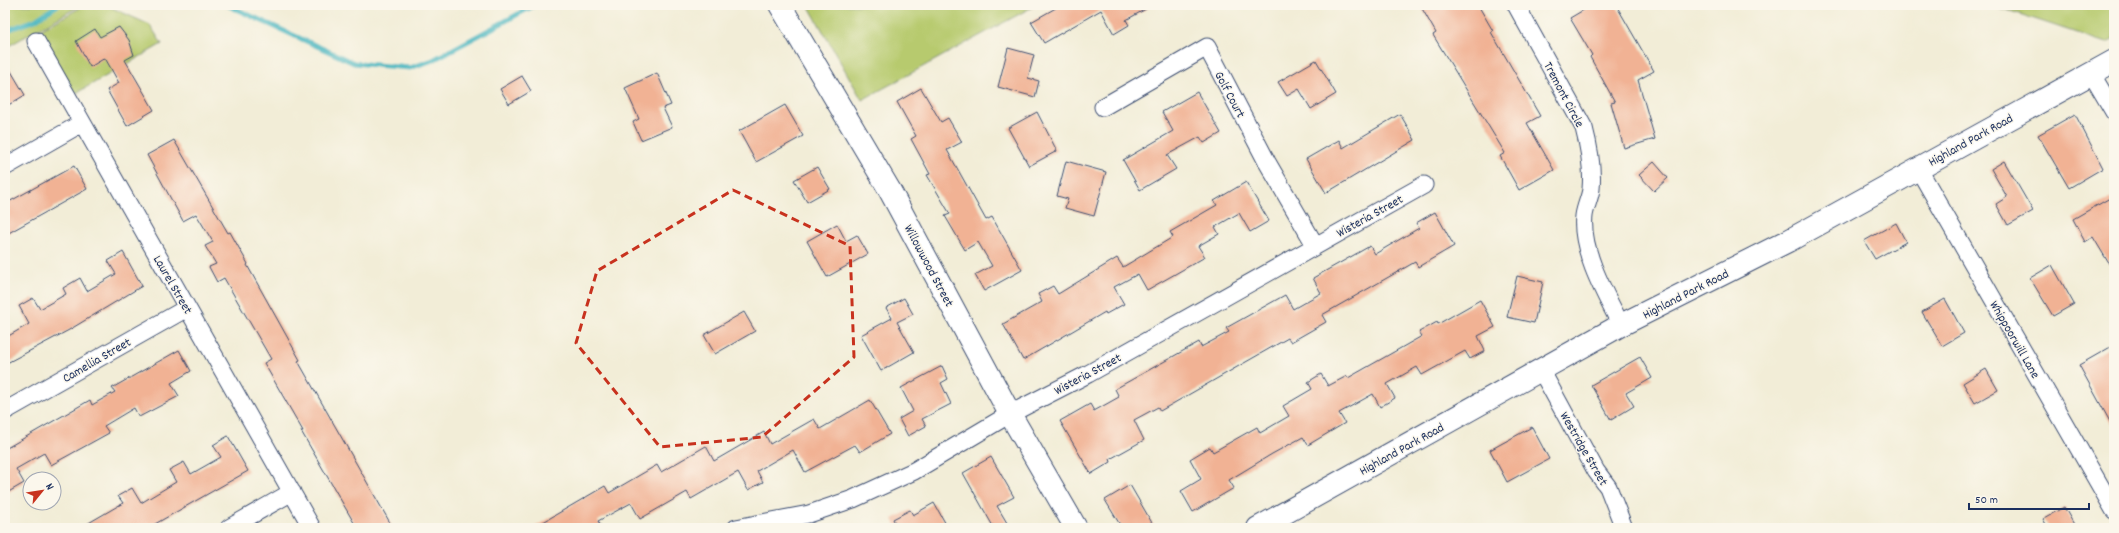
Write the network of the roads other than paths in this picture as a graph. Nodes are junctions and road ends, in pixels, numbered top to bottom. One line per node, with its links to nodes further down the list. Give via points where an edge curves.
1 (780, 5): 17 (street, Willowwood Street, via 889,189)
2 (1516, 5): 14 (street, Tremont Circle, via 1584,128 1589,147 1591,189 1584,216 1587,249 1601,286)
3 (36, 41): 8 (street, Laurel Street)
4 (2114, 61): 5 (street, Highland Park Road)
5 (2091, 73): 7 (street); 10 (street, Highland Park Road)
6 (1103, 107): 12 (street, Golf Court, via 1206,47 1266,162)
7 (2114, 112)
8 (82, 123): 9 (street); 13 (street, Laurel Street)
9 (5, 167)
10 (1918, 168): 14 (street, Highland Park Road, via 1788,241); 19 (street, Whippoorwill Lane)
11 (1424, 185): 12 (street, Wisteria Street)
12 (1315, 245): 17 (street, Wisteria Street, via 1088,374)
13 (187, 308): 16 (street, Camellia Street); 18 (street, Laurel Street)
14 (1621, 325): 15 (street, Highland Park Road)
15 (1541, 370): 24 (street, Highland Park Road); 25 (street, Westridge Street, via 1608,487)
16 (5, 411)
17 (1010, 414): 22 (street, Wisteria Street, via 914,471 853,499 809,514); 23 (street, Willowwood Street)
18 (292, 492): 20 (street); 21 (street, Laurel Street)
19 (2114, 510)
20 (229, 528)
21 (312, 528)
22 (736, 528)
23 (1076, 528)
24 (1258, 528)
25 (1624, 528)

